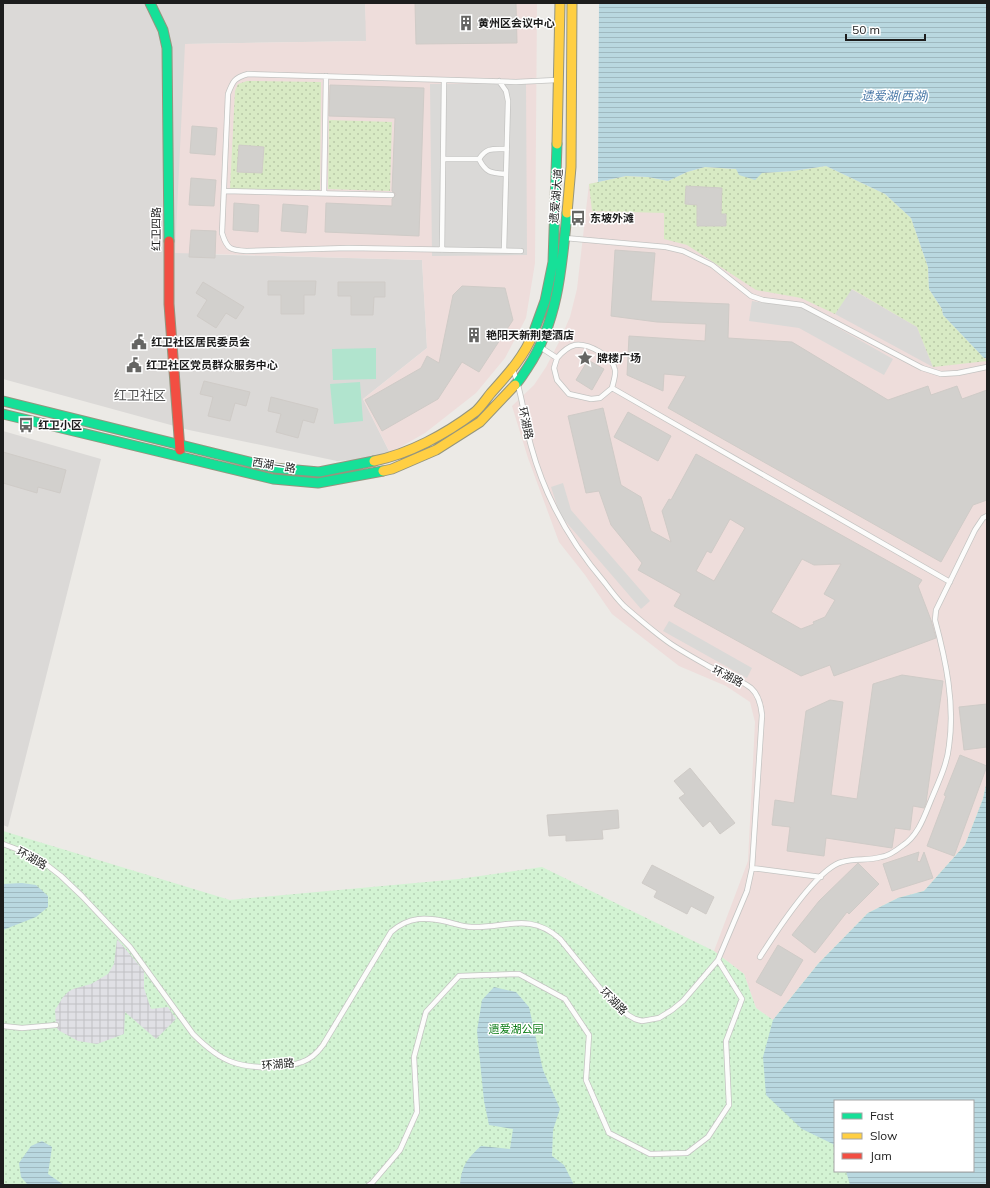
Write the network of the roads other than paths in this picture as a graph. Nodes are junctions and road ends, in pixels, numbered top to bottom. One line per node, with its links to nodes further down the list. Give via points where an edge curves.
1 (150, 3): 29 (main road, 红卫四路, via 163,30 167,48 169,304)
2 (560, 3): 6 (main road, 遗爱湖大道)
3 (572, 3): 16 (main road, 遗爱湖大道, via 571,167)
4 (326, 76): 5 (lane); 12 (lane, via 248,74 233,81 228,94); 13 (lane)
5 (444, 80): 7 (lane); 10 (lane)
6 (559, 80): 7 (lane); 15 (main road, 遗爱湖大道)
7 (499, 82): 8 (lane, via 506,91 508,101)
8 (507, 149): 9 (lane, via 492,149 484,152); 11 (lane)
9 (479, 159): 10 (lane); 11 (lane, via 483,168 492,173)
10 (443, 160): 17 (lane)
11 (506, 174): 18 (lane)
12 (224, 191): 13 (lane); 17 (lane, via 222,233 225,243 232,250)
13 (324, 193): 14 (lane)
14 (392, 195)
15 (553, 237): 16 (lane); 20 (main road, 遗爱湖大道, via 553,262 545,301)
16 (565, 238): 21 (main road, 遗爱湖大道, via 555,303); 23 (lane, via 666,247 683,251 712,265 751,296 802,305 922,368 941,374)
17 (442, 250): 18 (lane)
18 (504, 250): 19 (lane)
19 (521, 250)
20 (530, 342): 21 (lane); 24 (main road, 遗爱湖大道)
21 (540, 347): 22 (lane); 25 (main road, 遗爱湖大道)
22 (557, 358): 26 (lane, via 554,368 557,380 569,394 591,400 600,398); 26 (lane, via 565,349 576,345 596,350 612,362 616,371)
23 (987, 367)
24 (512, 369): 25 (lane, 环湖路); 29 (main road, 西湖一路, via 476,411 433,439 390,458 319,472 274,468)
25 (518, 382): 30 (main road, 西湖一路, via 480,422 436,450 392,470 318,483 273,479); 34 (lane, 环湖路, via 531,446 552,506 594,570 623,605 672,644 752,688 761,704)
26 (612, 388): 32 (lane)
27 (3, 401): 29 (main road, 西湖一路)
28 (3, 414): 30 (main road, 西湖一路)
29 (180, 444): 30 (main road, 红卫四路)
30 (179, 458)
31 (987, 516): 32 (lane, via 976,530)
32 (950, 582): 35 (lane, via 935,615 950,696 949,747 926,811 915,834 903,846 882,857 840,862)
33 (3, 844): 37 (lane, 环湖路, via 43,862 61,876 130,947 193,1034 217,1055 248,1066 286,1066 303,1062 317,1053 391,932 411,920 424,918 471,927 516,922 543,927 560,939 620,1009 642,1021 659,1018 672,1010 683,1001)
34 (752, 868): 35 (lane); 37 (lane, 环湖路, via 747,891)
35 (821, 877): 36 (lane, via 782,922)
36 (760, 957)
37 (718, 960): 40 (lane, via 742,999 726,1041 729,1105 708,1137 687,1153 650,1154 609,1133 586,1080 589,1035 565,999 519,974 459,976 426,1012 414,1057 417,1112 400,1150)
38 (56, 1025): 39 (lane, via 22,1028)
39 (3, 1026)
40 (369, 1185)

